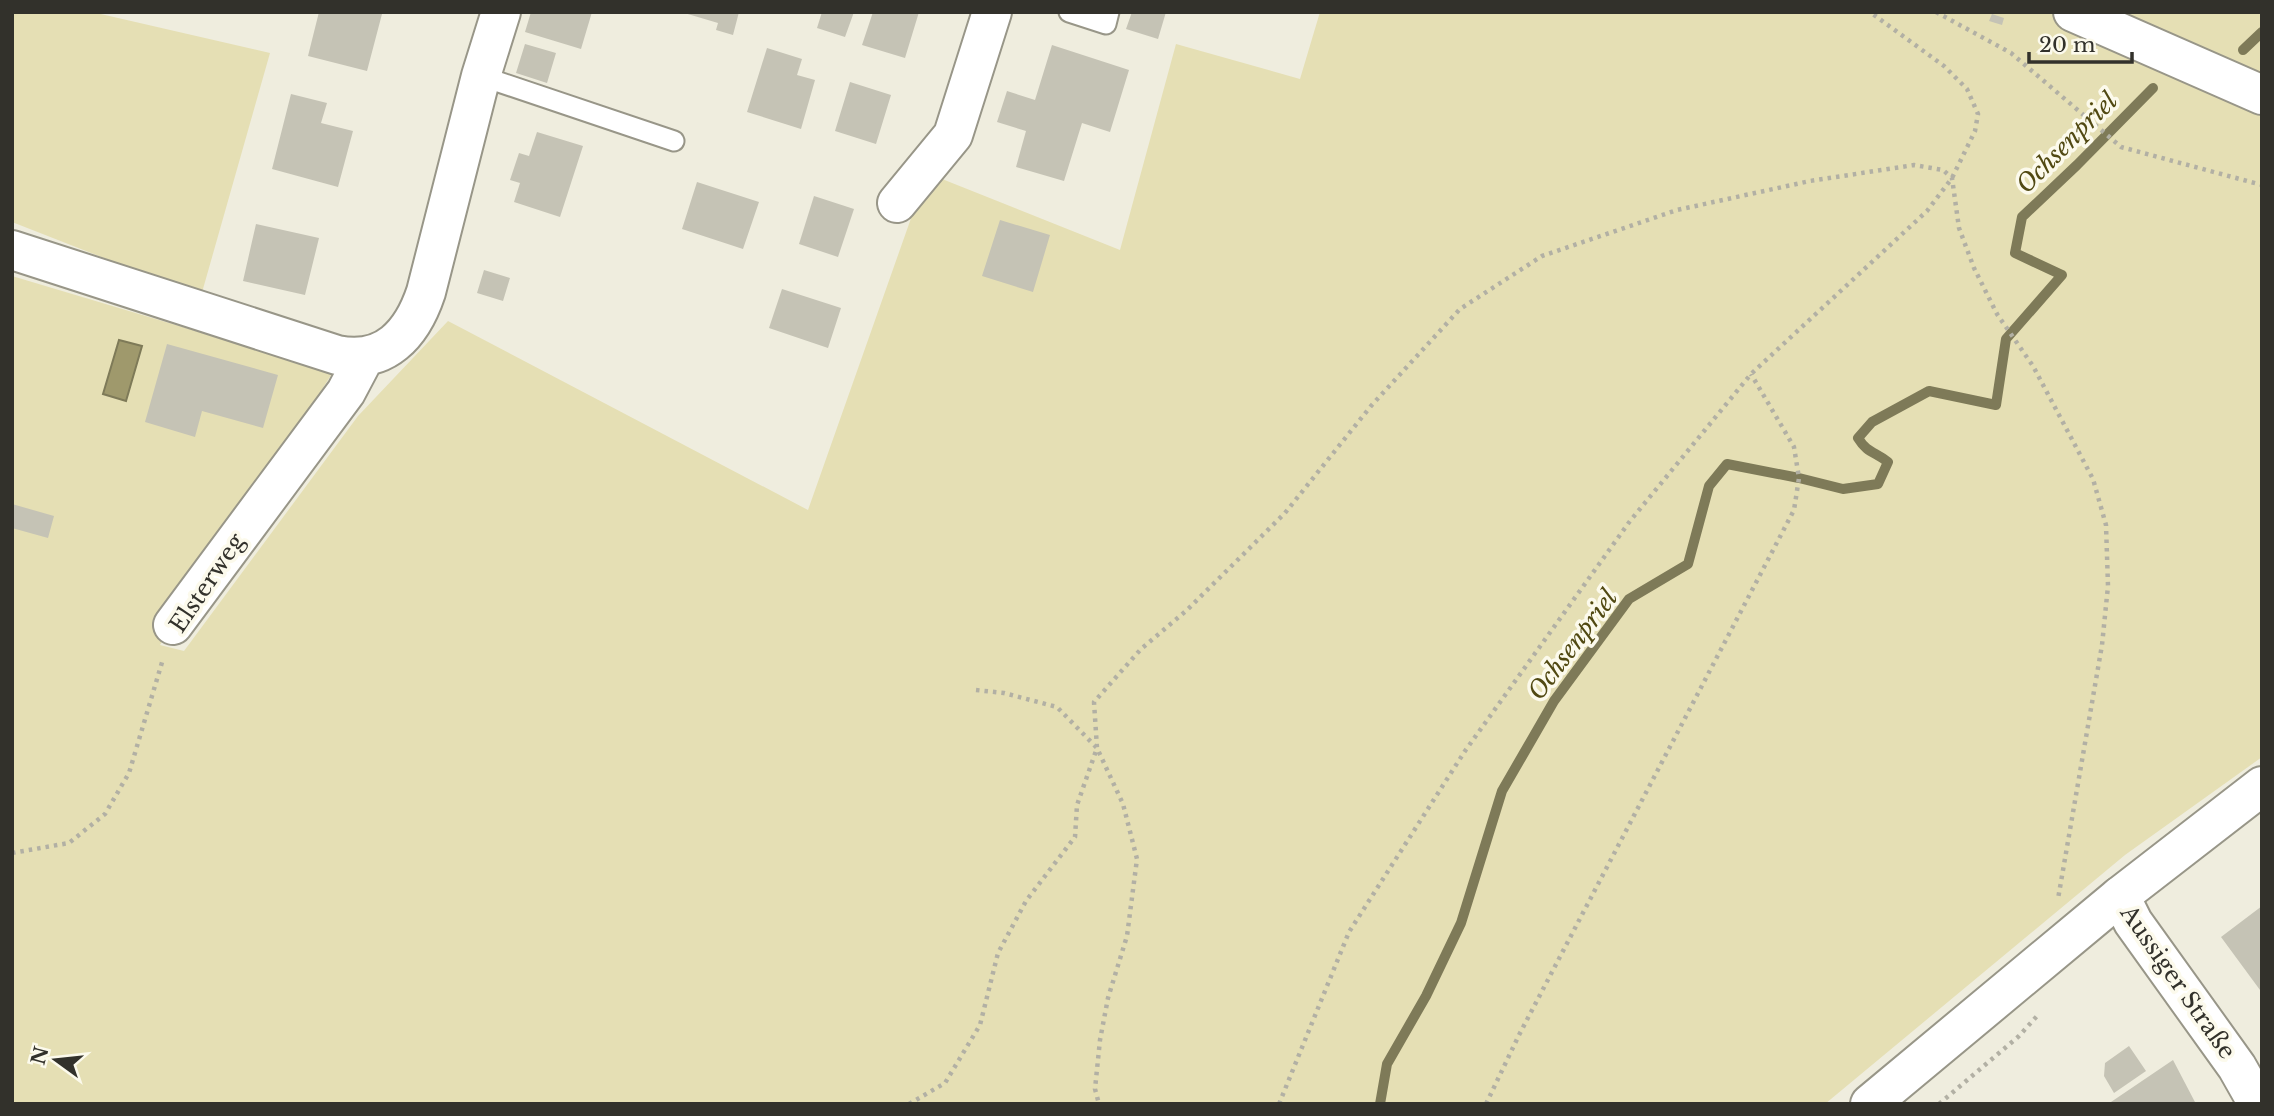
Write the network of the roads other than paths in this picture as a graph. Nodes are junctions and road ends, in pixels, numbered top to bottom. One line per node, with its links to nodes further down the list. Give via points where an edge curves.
1 (500, 12): 6 (street)
2 (992, 12): 9 (street, via 953,135)
3 (1069, 12): 4 (lane, via 1105,24)
4 (1109, 12)
5 (2073, 12): 7 (street)
6 (481, 76): 8 (lane); 11 (street, via 418,315 405,335)
7 (2262, 95)
8 (674, 141)
9 (897, 203)
10 (12, 250): 11 (street, via 329,353)
11 (364, 358): 12 (street, Elsterweg, via 346,392)
12 (173, 625)
13 (2262, 786): 14 (street)
14 (2120, 896): 15 (street, Aussiger Straße, via 2133,922); 16 (street)
15 (2249, 1058): 17 (street, Aussiger Straße)
16 (1870, 1104)
17 (2258, 1104)

